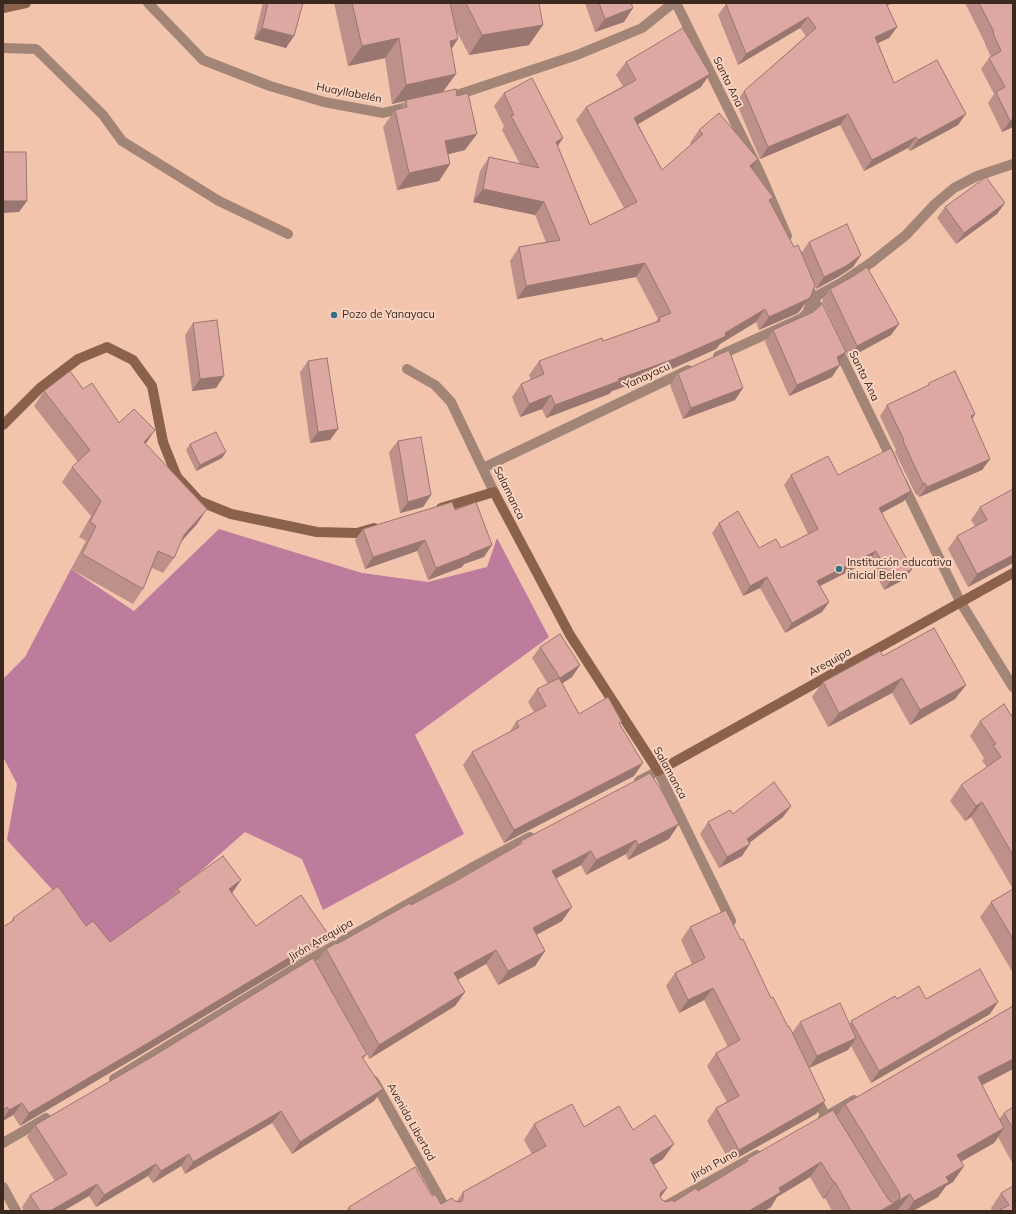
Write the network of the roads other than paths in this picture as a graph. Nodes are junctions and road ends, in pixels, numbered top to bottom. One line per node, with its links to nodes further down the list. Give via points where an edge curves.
1 (26, 3): 5 (main road)
2 (148, 3): 8 (street, Huayllabelén, via 203,60 270,86 324,102 383,113)
3 (673, 3): 7 (street, via 642,28 606,43)
4 (676, 3): 11 (street, Santa Ana, via 760,173)
5 (12, 6)
6 (3, 48): 10 (street, via 36,49 103,115 122,140 219,200)
7 (432, 102)
8 (418, 105)
9 (1013, 164): 13 (street, via 976,176 954,188 935,204 906,236 878,258)
10 (288, 234)
11 (790, 242)
12 (801, 270): 13 (street, Santa Ana)
13 (813, 298): 16 (street, Yanayacu, via 802,318 662,381); 21 (street, Santa Ana)
14 (407, 369): 16 (street, Salamanca, via 435,385 451,402)
15 (3, 425): 19 (main road, via 40,388 78,359 107,347 133,360 152,386 163,442 177,477 199,501 230,514 317,532 357,533)
16 (483, 468): 17 (street, Salamanca)
17 (494, 492): 18 (main road); 23 (main road, Salamanca, via 570,635)
18 (433, 510)
19 (380, 526)
20 (1013, 573): 21 (main road, Arequipa)
21 (960, 603): 22 (street, Santa Ana); 23 (main road, Arequipa)
22 (1013, 688)
23 (658, 771): 24 (street); 26 (street, Salamanca)
24 (630, 786)
25 (540, 832): 28 (street, Jirón Arequipa, via 471,868)
26 (733, 927)
27 (369, 1072): 39 (street, Avenida Libertad)
28 (102, 1086)
29 (812, 1089): 32 (street)
30 (866, 1094): 32 (street)
31 (55, 1114): 35 (street)
32 (826, 1117): 33 (street); 34 (street)
33 (812, 1125)
34 (838, 1137)
35 (3, 1143)
36 (764, 1151): 40 (street, Jirón Puno)
37 (3, 1187): 38 (street)
38 (16, 1211)
39 (446, 1211)
40 (656, 1211)

